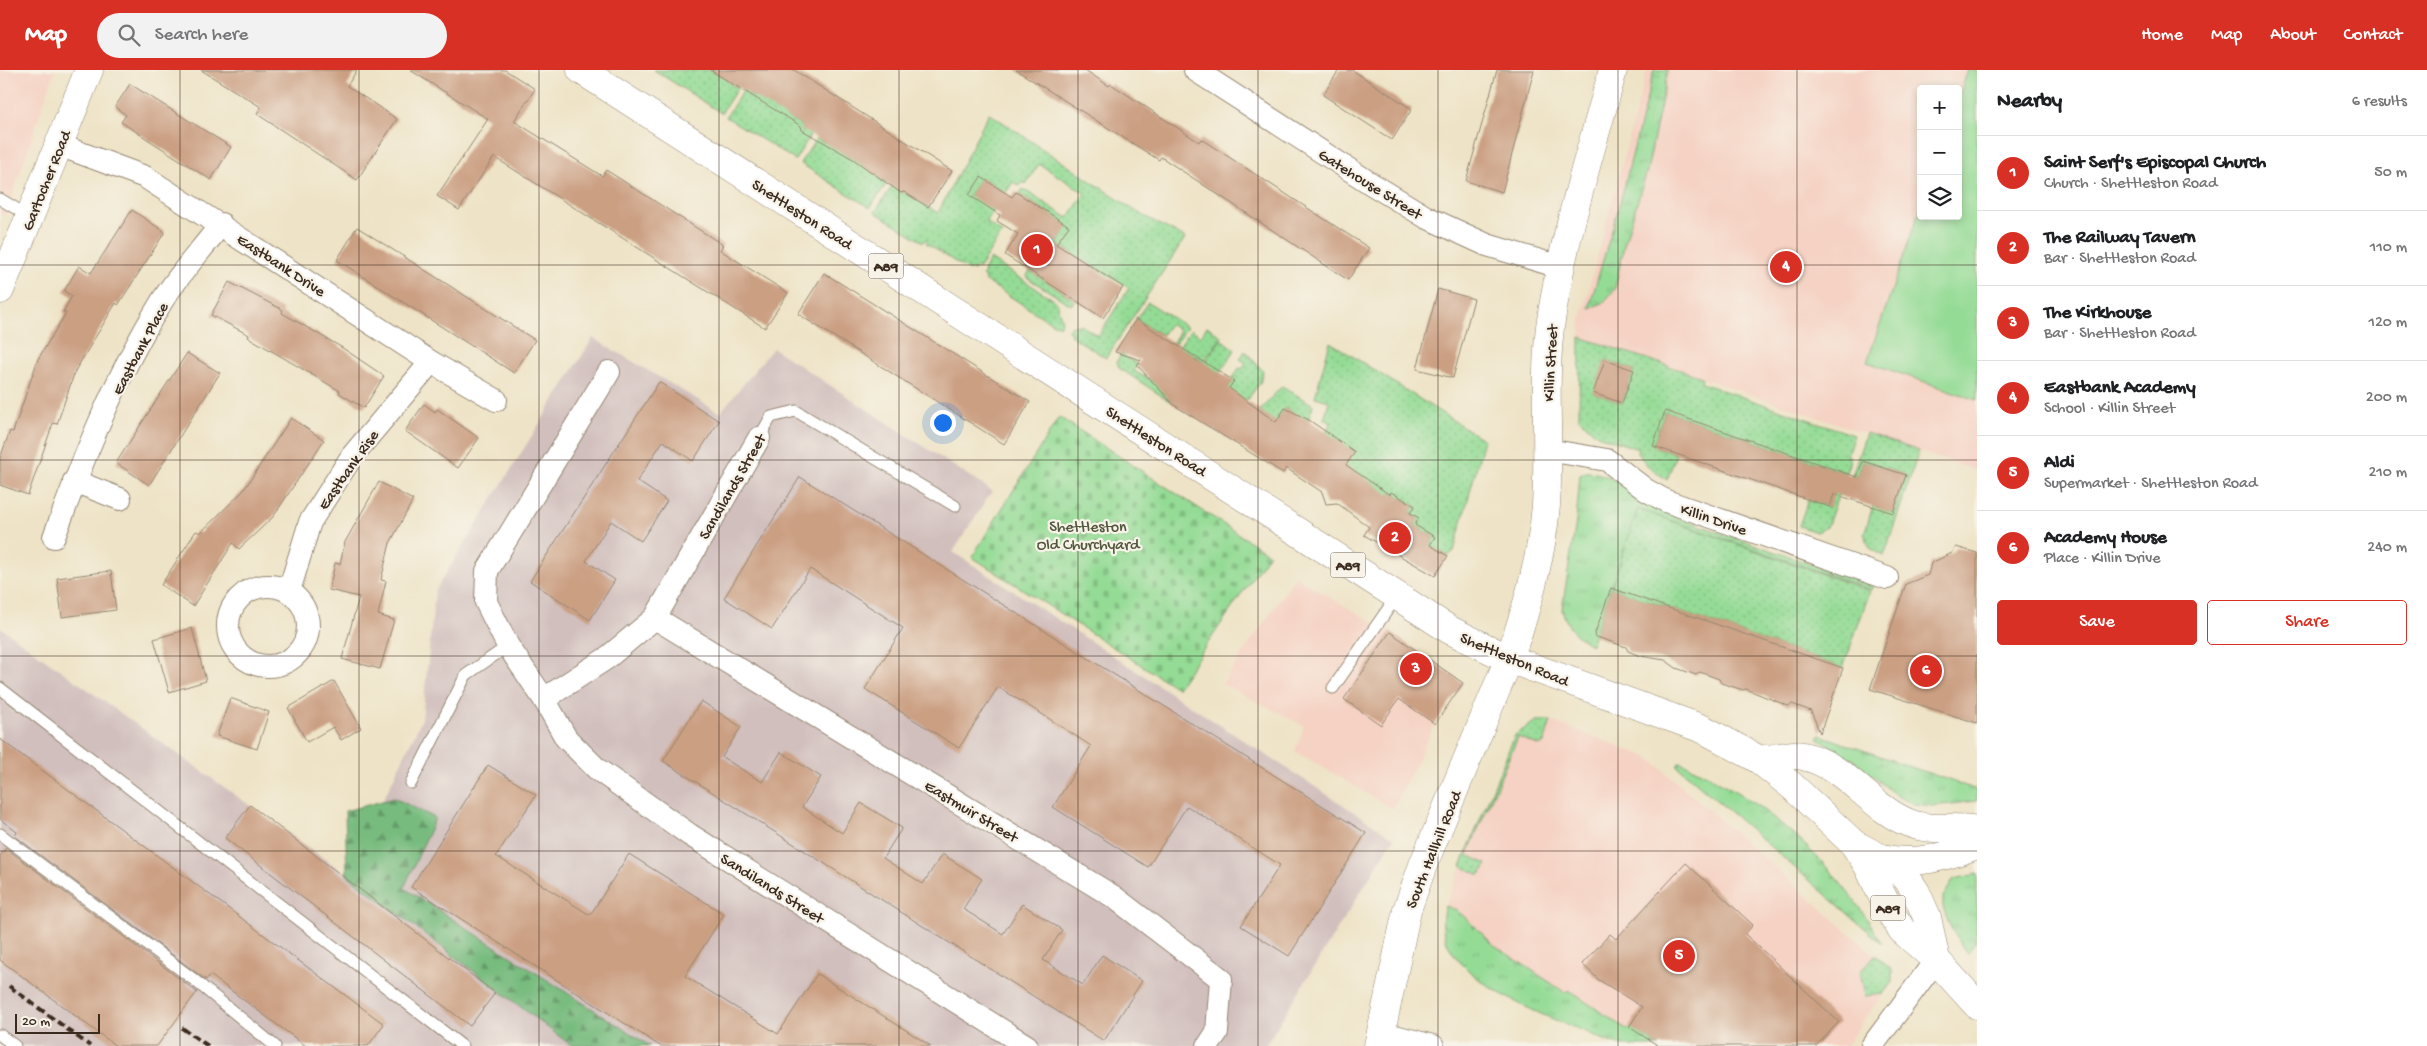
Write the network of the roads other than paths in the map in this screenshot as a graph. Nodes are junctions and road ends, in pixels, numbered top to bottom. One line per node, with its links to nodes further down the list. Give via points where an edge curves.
1 (89, 70): 5 (main road, Gartocher Road)
2 (581, 70): 22 (main road, Shettleston Road / A89)
3 (1195, 70): 9 (street, Gatehouse Street, via 1426,217 1488,245)
4 (1612, 70): 9 (main road, Killin Street)
5 (58, 145): 7 (main road, Gartocher Road); 8 (street, Eastbank Drive, via 145,177)
6 (0, 199): 7 (lane)
7 (30, 217): 10 (main road, Gartocher Road)
8 (221, 224): 11 (street, Eastbank Drive); 16 (street, Eastbank Place, via 159,305)
9 (1560, 266): 15 (main road, Killin Street, via 1548,353)
10 (0, 290)
11 (431, 362): 13 (street, Eastbank Drive); 21 (street, Eastbank Rise, via 352,456 310,522)
12 (609, 372): 24 (street, Sandilands Street, via 487,571 486,602)
13 (496, 400)
14 (759, 438): 18 (lane, Sandilands Street, via 772,417 796,411); 23 (street, Sandilands Street)
15 (1547, 450): 20 (street, Killin Drive, via 1607,460 1666,501); 25 (main road, Killin Street, via 1546,505 1538,559)
16 (74, 482): 17 (street); 19 (street, Eastbank Place)
17 (120, 499)
18 (955, 506)
19 (54, 537)
20 (1887, 578)
21 (289, 591)
22 (1398, 596): 25 (main road, Shettleston Road / A89, via 1458,634); 27 (lane)
23 (655, 618): 28 (street, Sandilands Street, via 607,658); 44 (street, Eastmuir Street, via 1114,897 1221,979 1217,1032)
24 (508, 646): 28 (street, Sandilands Street); 30 (lane, via 466,675)
25 (1510, 660): 29 (main road, Shettleston Road / A89, via 1689,724); 39 (main road, South Hallhill Road, via 1407,910)
26 (0, 688): 42 (lane)
27 (1332, 688)
28 (544, 699): 43 (street, Sandilands Street, via 566,738 598,769 690,835)
29 (1758, 759): 31 (main road, via 1793,755 1810,758 1845,778 1901,820 1926,828); 33 (main road, Shettleston Road / A89, via 1806,798)
30 (411, 783)
31 (1977, 830)
32 (0, 834): 41 (lane, via 193,979)
33 (1854, 844): 35 (main road, Shettleston Road / A89); 36 (main road, A89, via 1895,921 1907,936)
34 (1977, 845): 35 (main road, Shettleston Road, via 1924,861)
35 (1881, 858): 36 (main road, A89, via 1906,877 1916,892 1926,917)
36 (1936, 960): 37 (main road, A89); 46 (street)
37 (1977, 1005)
38 (0, 1035): 40 (lane)
39 (1380, 1040): 45 (street)
40 (15, 1046)
41 (275, 1046)
42 (462, 1046)
43 (1027, 1046)
44 (1208, 1046)
45 (1433, 1046)
46 (1872, 1046)

